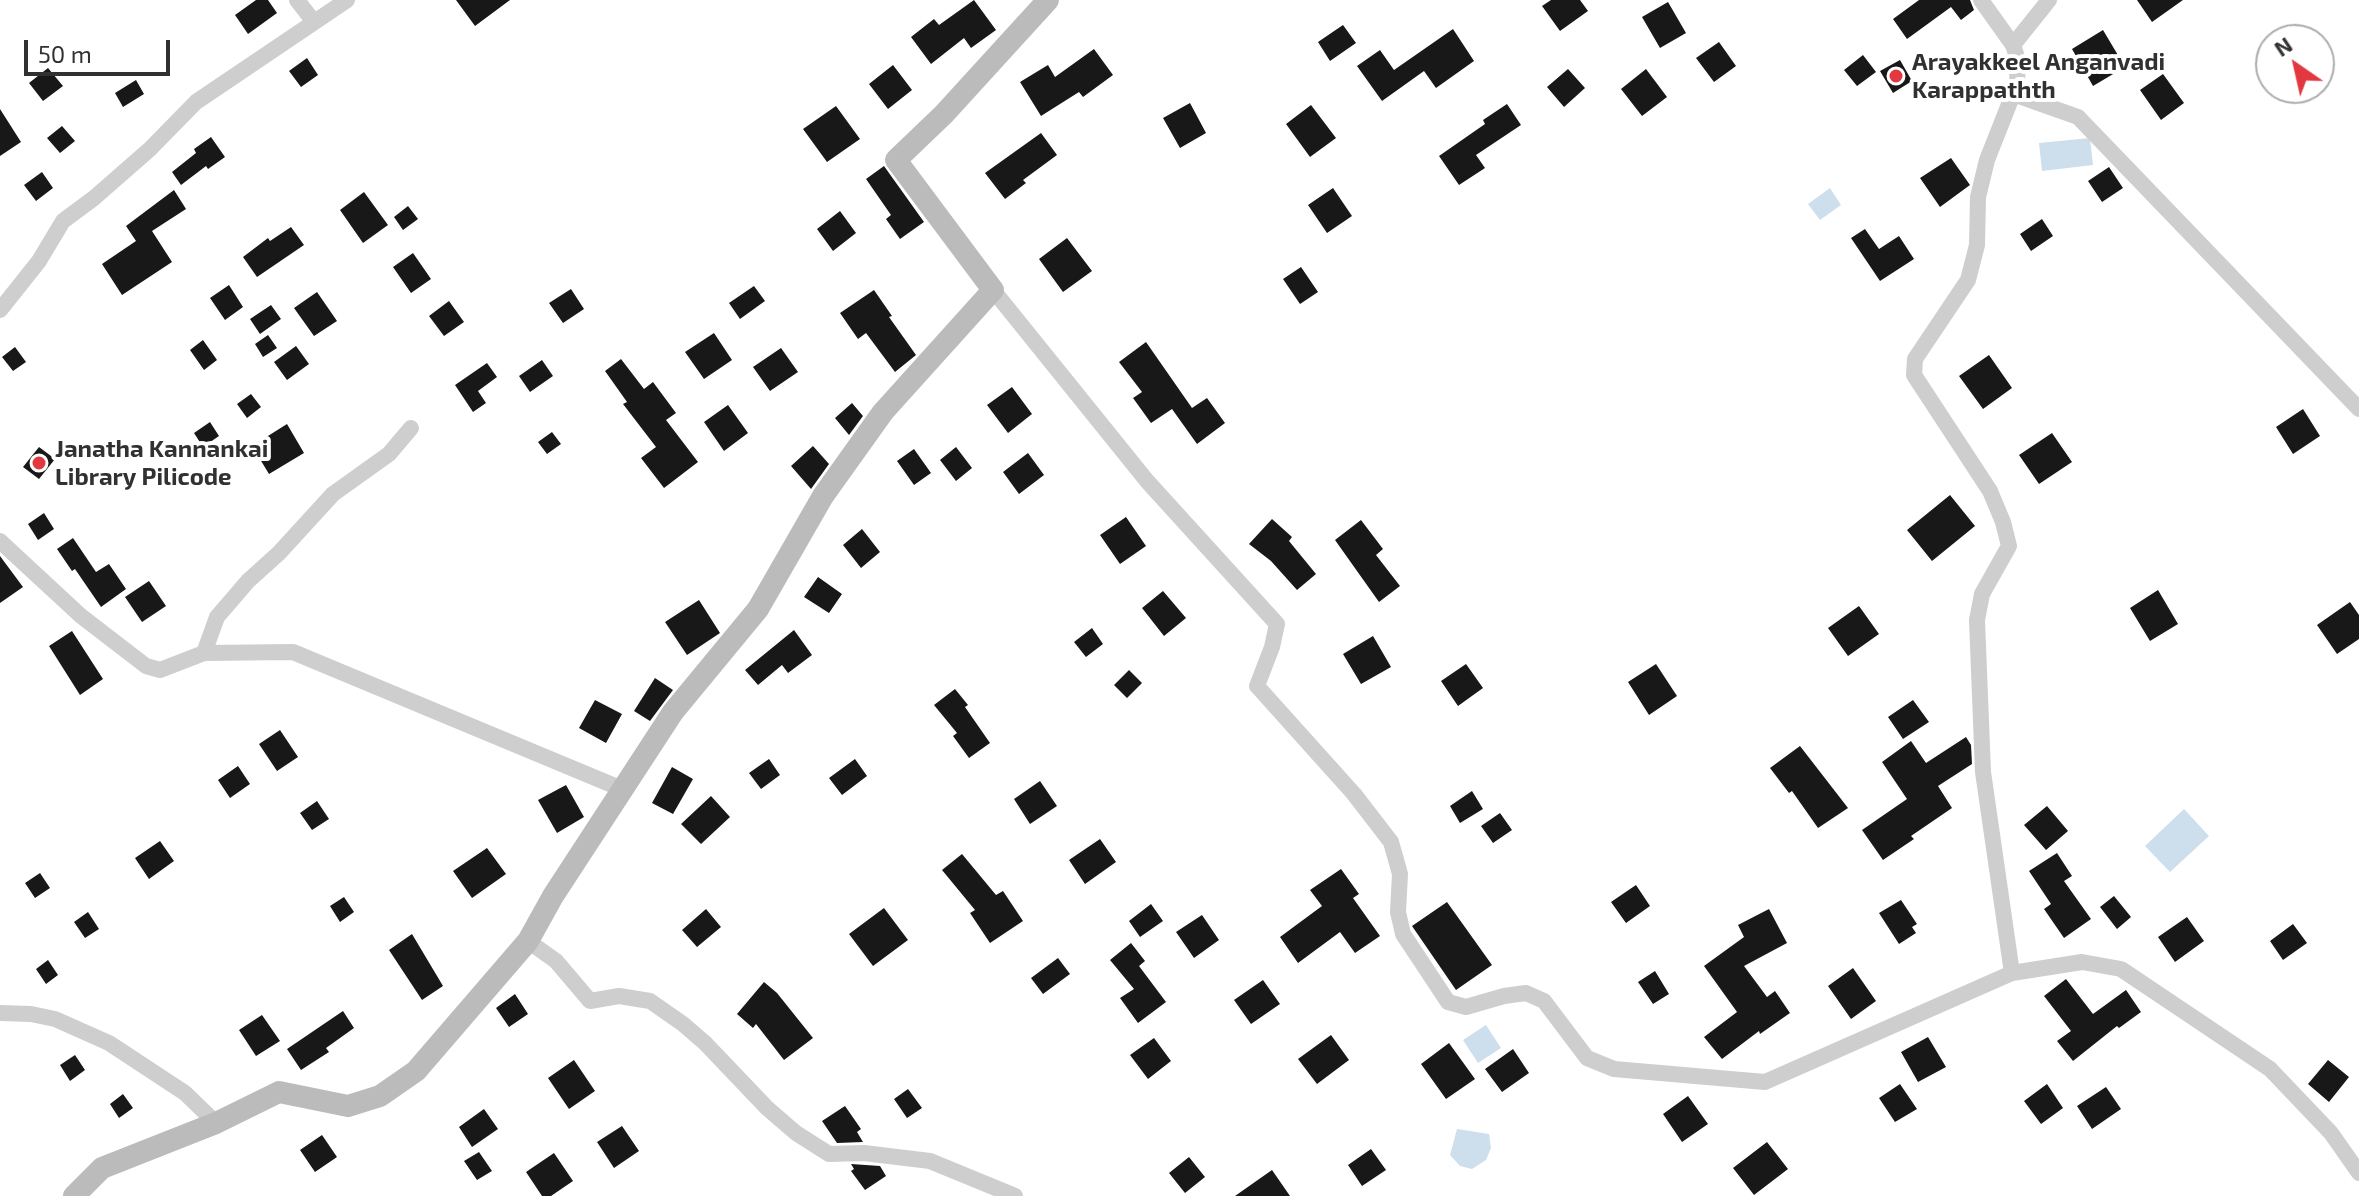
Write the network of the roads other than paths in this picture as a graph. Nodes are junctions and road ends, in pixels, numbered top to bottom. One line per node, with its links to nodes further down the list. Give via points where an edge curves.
1 (297, 0): 6 (street)
2 (347, 0): 6 (street)
3 (1048, 0): 9 (street, via 896,160)
4 (1981, 0): 7 (street)
5 (2049, 0): 7 (street)
6 (314, 22): 10 (street, via 196,102 150,149 63,221)
7 (2013, 45): 8 (street, via 2018,60)
8 (2013, 94): 11 (street, via 2078,117); 17 (street, via 1978,197 1977,245 1968,280 1915,359 1914,375 1990,491 2009,546 1982,594 1977,620 1983,772)
9 (993, 290): 15 (street, via 883,412 823,496 758,609 673,712); 17 (street, via 1147,481 1277,624 1257,686 1391,842 1400,874 1403,934 1448,1002 1466,1007 1526,993 1544,1001 1587,1058 1614,1069 1765,1082)
10 (0, 310)
11 (2359, 409)
12 (411, 428): 14 (street, via 389,454 333,494 248,581 217,617)
13 (0, 541): 14 (street, via 81,616 146,666 160,670)
14 (204, 653): 15 (street, via 293,652)
15 (622, 789): 16 (street)
16 (528, 941): 19 (street, via 416,1071 380,1096 348,1106 279,1092); 22 (street, via 556,961 590,1001 619,996 650,1001 683,1024 767,1108 829,1154 930,1161)
17 (2012, 973): 20 (street, via 2082,962 2121,969 2270,1069 2331,1133)
18 (0, 1013): 19 (street, via 55,1019 109,1043 185,1093)
19 (216, 1123): 21 (street, via 102,1168)
20 (2359, 1173)
21 (74, 1196)
22 (1015, 1196)

